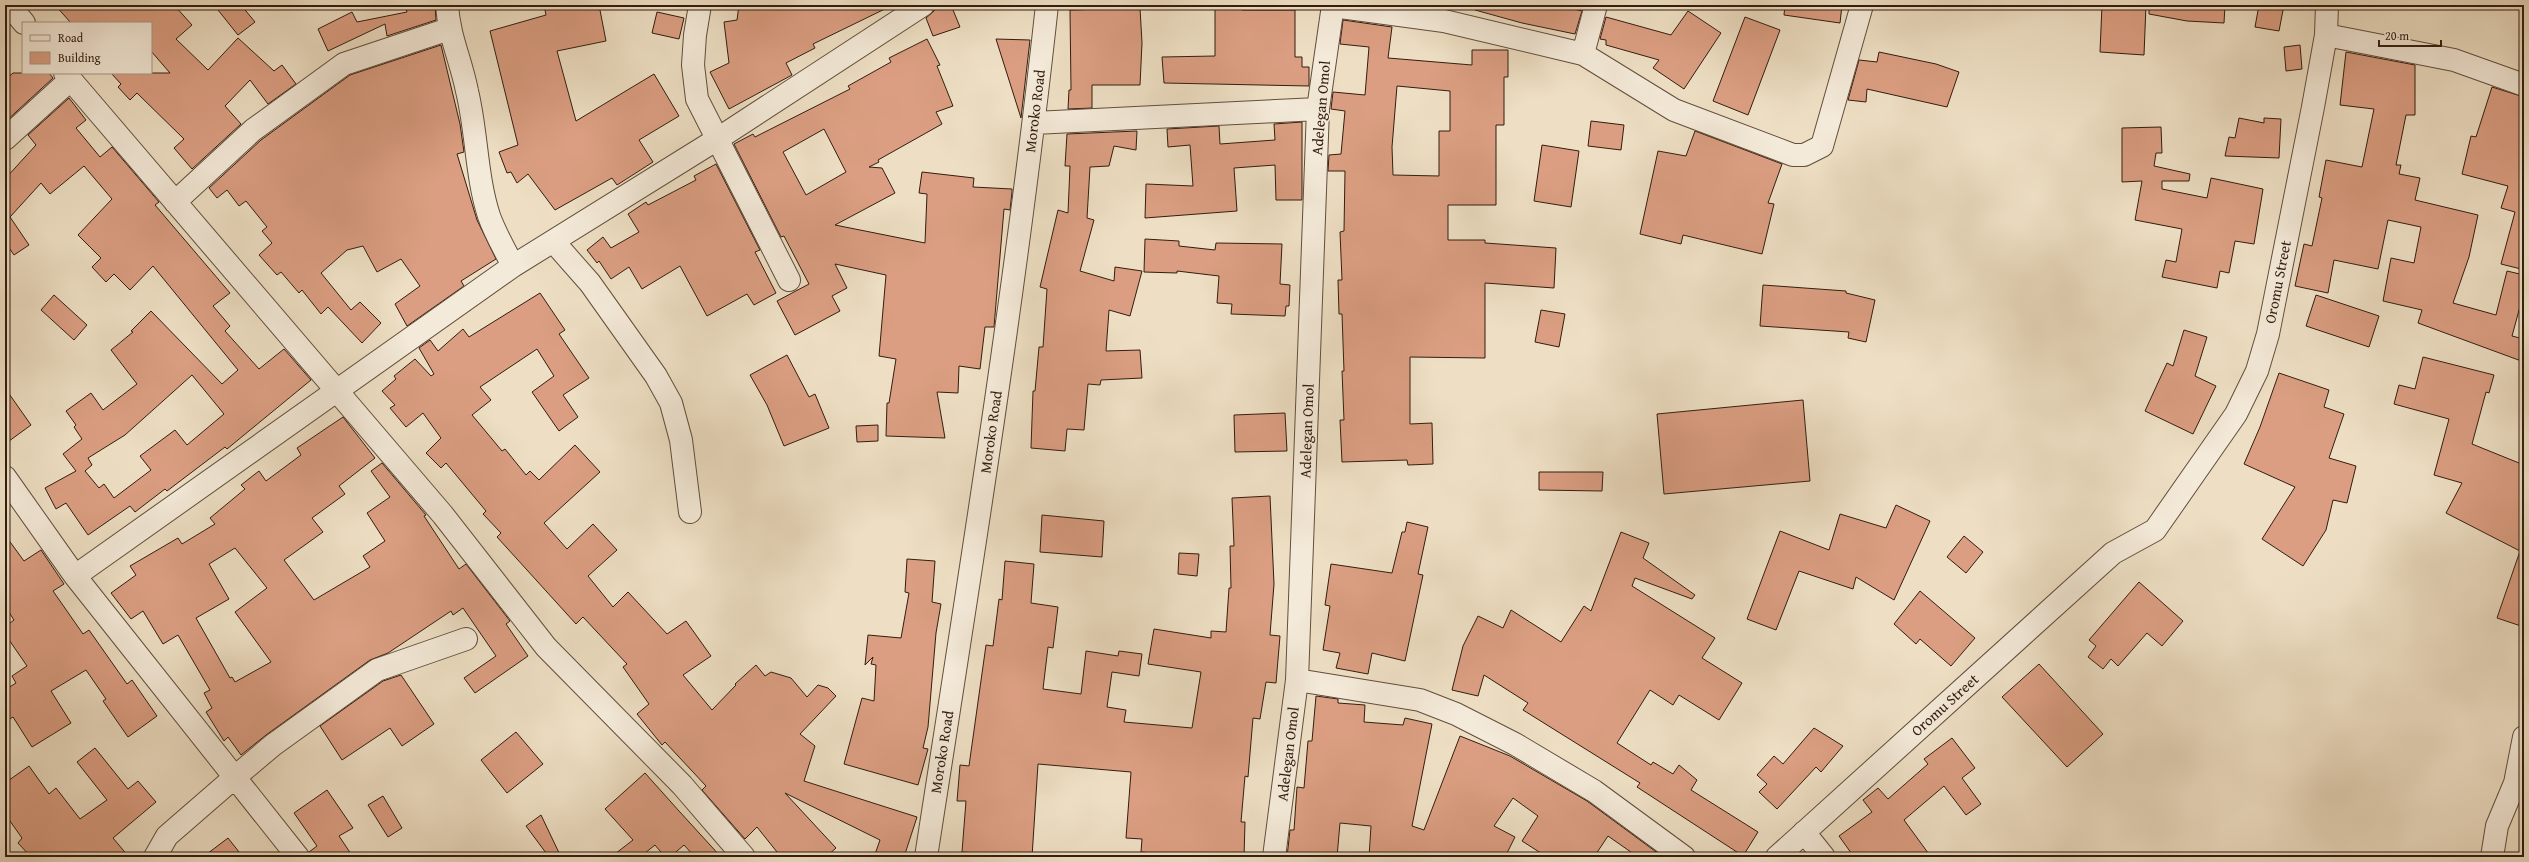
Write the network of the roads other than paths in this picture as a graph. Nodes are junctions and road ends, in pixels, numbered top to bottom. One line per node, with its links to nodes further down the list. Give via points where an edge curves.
1 (9, 5): 10 (street)
2 (447, 5): 11 (street)
3 (700, 5): 18 (street, via 694,57 698,99)
4 (923, 5): 18 (street)
5 (1047, 5): 17 (street, Moroko Road)
6 (1596, 5): 13 (street)
7 (1862, 5): 13 (street, via 1822,146 1804,155 1793,155 1674,110)
8 (2327, 5): 12 (street, Oromu Street)
9 (1333, 6): 13 (street, via 1444,21); 16 (street, Adelegan Omol)
10 (23, 22)
11 (449, 29): 20 (street, via 344,64 253,130); 22 (street, via 474,120 481,179 489,216)
12 (2326, 35): 15 (street, via 2454,60); 32 (street, Oromu Street, via 2268,334 2257,371 2236,414 2155,530 2113,553)
13 (1583, 54)
14 (67, 76): 19 (street); 20 (street)
15 (2524, 85)
16 (1318, 109): 17 (street); 29 (street, Adelegan Omol)
17 (1034, 123): 37 (street, Moroko Road, via 995,407)
18 (719, 138): 21 (street); 23 (street, via 738,182)
19 (5, 139)
20 (175, 202): 24 (street)
21 (553, 241): 22 (street); 26 (street, via 590,283 656,376 671,403 681,440)
22 (513, 266): 24 (street)
23 (789, 280)
24 (335, 391): 27 (street); 36 (street, via 443,515 546,647 682,785)
25 (5, 477): 27 (street)
26 (690, 512)
27 (75, 576): 31 (street)
28 (466, 639): 31 (street, via 377,670 273,745)
29 (1297, 680): 38 (street, Adelegan Omol); 39 (street, via 1420,700 1456,714 1515,744 1594,791)
30 (2524, 737): 33 (street, via 2515,783 2497,826)
31 (235, 777): 34 (street, via 167,836); 35 (street)
32 (1804, 832): 40 (street, Oromu Street); 41 (street)
33 (2493, 854)
34 (155, 857)
35 (298, 857)
36 (744, 857)
37 (926, 857)
38 (1274, 857)
39 (1684, 857)
40 (1777, 857)
41 (1824, 857)

